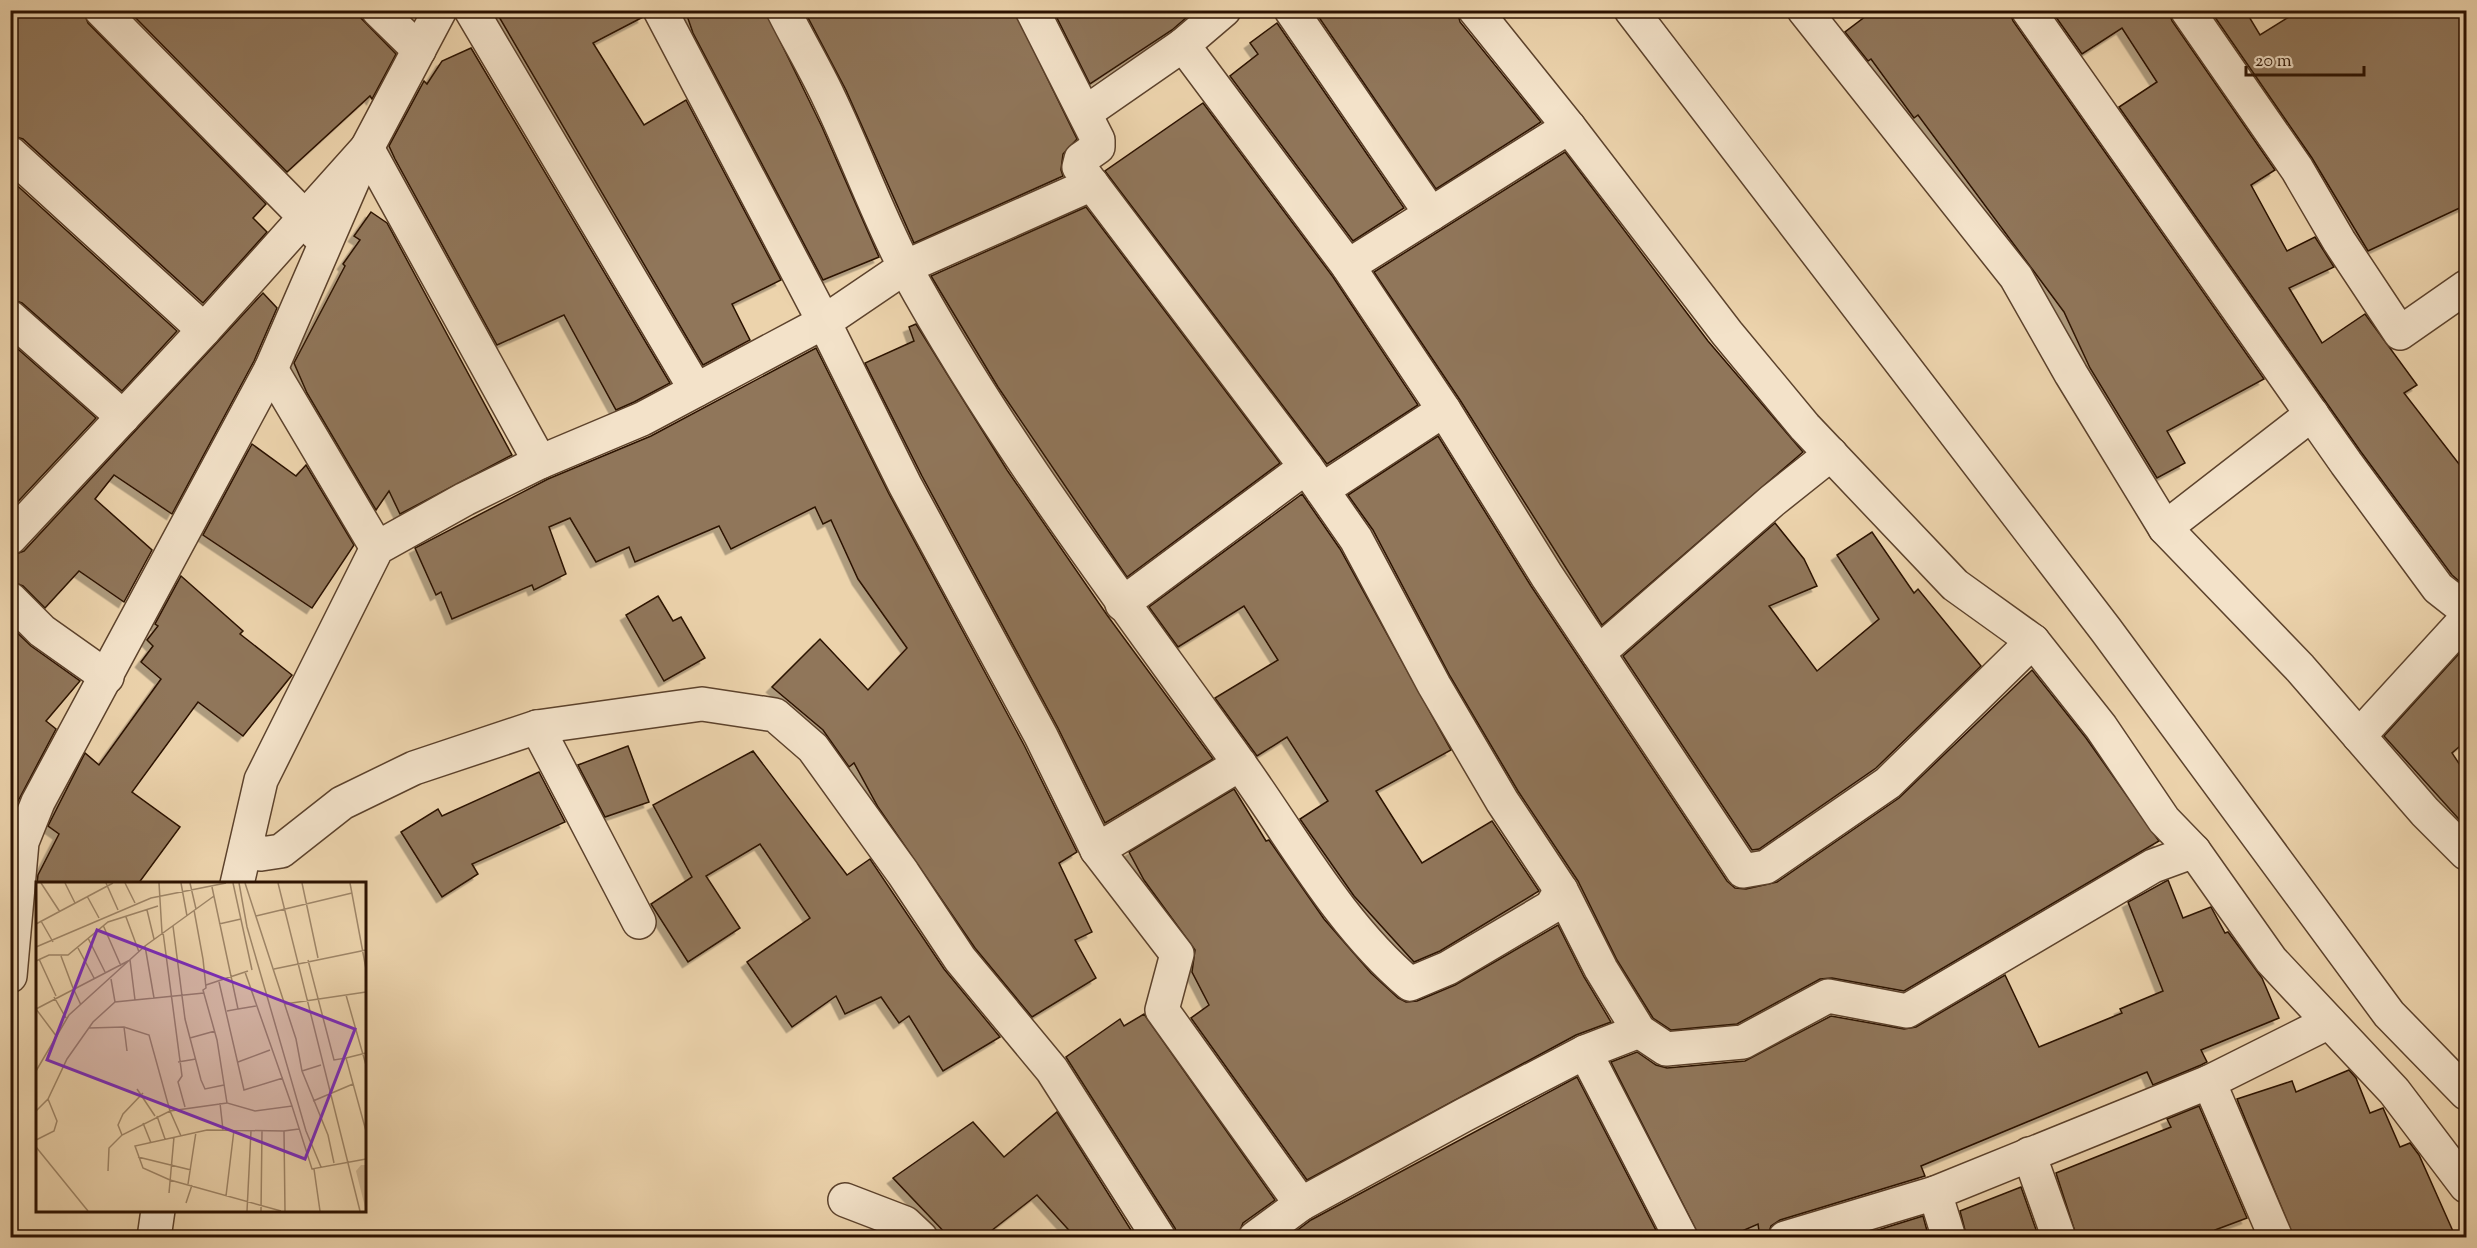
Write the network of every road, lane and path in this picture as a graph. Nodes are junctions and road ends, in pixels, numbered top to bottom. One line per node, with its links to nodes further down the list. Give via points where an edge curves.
1 (101, 10): 23 (street)
2 (378, 10): 16 (street)
3 (440, 10): 16 (street)
4 (471, 10): 32 (street)
5 (660, 10): 29 (street)
6 (783, 10): 26 (street, via 829,97)
7 (1032, 10): 17 (street)
8 (1224, 10): 15 (street)
9 (1291, 10): 22 (street)
10 (1475, 10): 18 (street)
11 (1631, 10): 65 (street, via 2106,630 2390,1014)
12 (2028, 10): 34 (street)
13 (2187, 10): 27 (street, via 2298,169 2339,241 2400,333)
14 (1816, 14): 39 (street, via 2016,277)
15 (1183, 45): 17 (street); 25 (street)
16 (419, 50): 19 (street)
17 (1085, 113): 21 (street, via 1098,147 1081,159 1079,167)
18 (1569, 127): 22 (street); 36 (street, via 1727,333)
19 (367, 148): 23 (street); 24 (street); 37 (street)
20 (10, 153): 30 (street)
21 (1092, 184): 26 (street); 38 (street)
22 (1431, 213): 25 (street)
23 (304, 216): 24 (street); 30 (street)
24 (325, 245): 31 (street)
25 (1348, 266): 33 (street)
26 (905, 267): 29 (street); 43 (street, via 1024,465)
27 (2466, 287)
28 (10, 317): 35 (street)
29 (824, 322): 32 (street); 54 (street)
30 (204, 330): 35 (street)
31 (271, 369): 41 (street); 48 (street)
32 (696, 390): 37 (street, via 642,419)
33 (1444, 410): 38 (street); 47 (street)
34 (2312, 414): 39 (street); 44 (street, via 2438,588)
35 (123, 417): 40 (street)
36 (1831, 454): 46 (street, via 1955,585); 47 (street)
37 (540, 462): 41 (street)
38 (1314, 479): 43 (street); 58 (street, via 1356,539 1502,801)
39 (2165, 528): 50 (street, via 2300,668)
40 (10, 538)
41 (377, 548): 53 (street, via 261,780)
42 (10, 600): 48 (street, via 42,630)
43 (1122, 603): 51 (street)
44 (2466, 610)
45 (2466, 620): 50 (street)
46 (2033, 641): 47 (street, via 1888,783 1766,867 1743,871); 55 (street, via 2101,727 2164,820)
47 (1598, 653)
48 (107, 677): 52 (street)
49 (537, 728): 53 (street, via 414,768 342,803 280,851 261,854); 59 (street); 74 (street, via 702,704 775,715 813,748 960,959 1052,1070)
50 (2359, 736): 56 (street)
51 (1240, 764): 54 (street); 58 (street, via 1297,850 1351,920 1388,965 1410,984 1448,968 1551,907)
52 (16, 837): 60 (street)
53 (248, 843): 57 (street)
54 (1097, 850): 70 (street, via 1177,954 1162,1010)
55 (2194, 851): 61 (street, via 2271,960); 62 (street, via 2153,866 1907,1011 1828,996 1743,1042 1666,1048)
56 (2466, 853)
57 (238, 882)
58 (1562, 890): 62 (street, via 1601,969)
59 (639, 922)
60 (10, 976)
61 (2329, 1022): 64 (street); 67 (street, via 2394,1091)
62 (1639, 1031): 63 (street)
63 (1585, 1052): 70 (street); 76 (street)
64 (2209, 1082): 66 (street); 80 (street)
65 (2466, 1093)
66 (2029, 1154): 68 (street); 79 (street)
67 (2466, 1186)
68 (1935, 1193): 77 (street); 78 (street)
69 (845, 1200): 72 (street)
70 (1301, 1203): 75 (street)
71 (158, 1212): 73 (street)
72 (906, 1232)
73 (154, 1238)
74 (1160, 1238)
75 (1255, 1238)
76 (1681, 1238)
77 (1785, 1238)
78 (1949, 1238)
79 (2059, 1238)
80 (2276, 1238)

